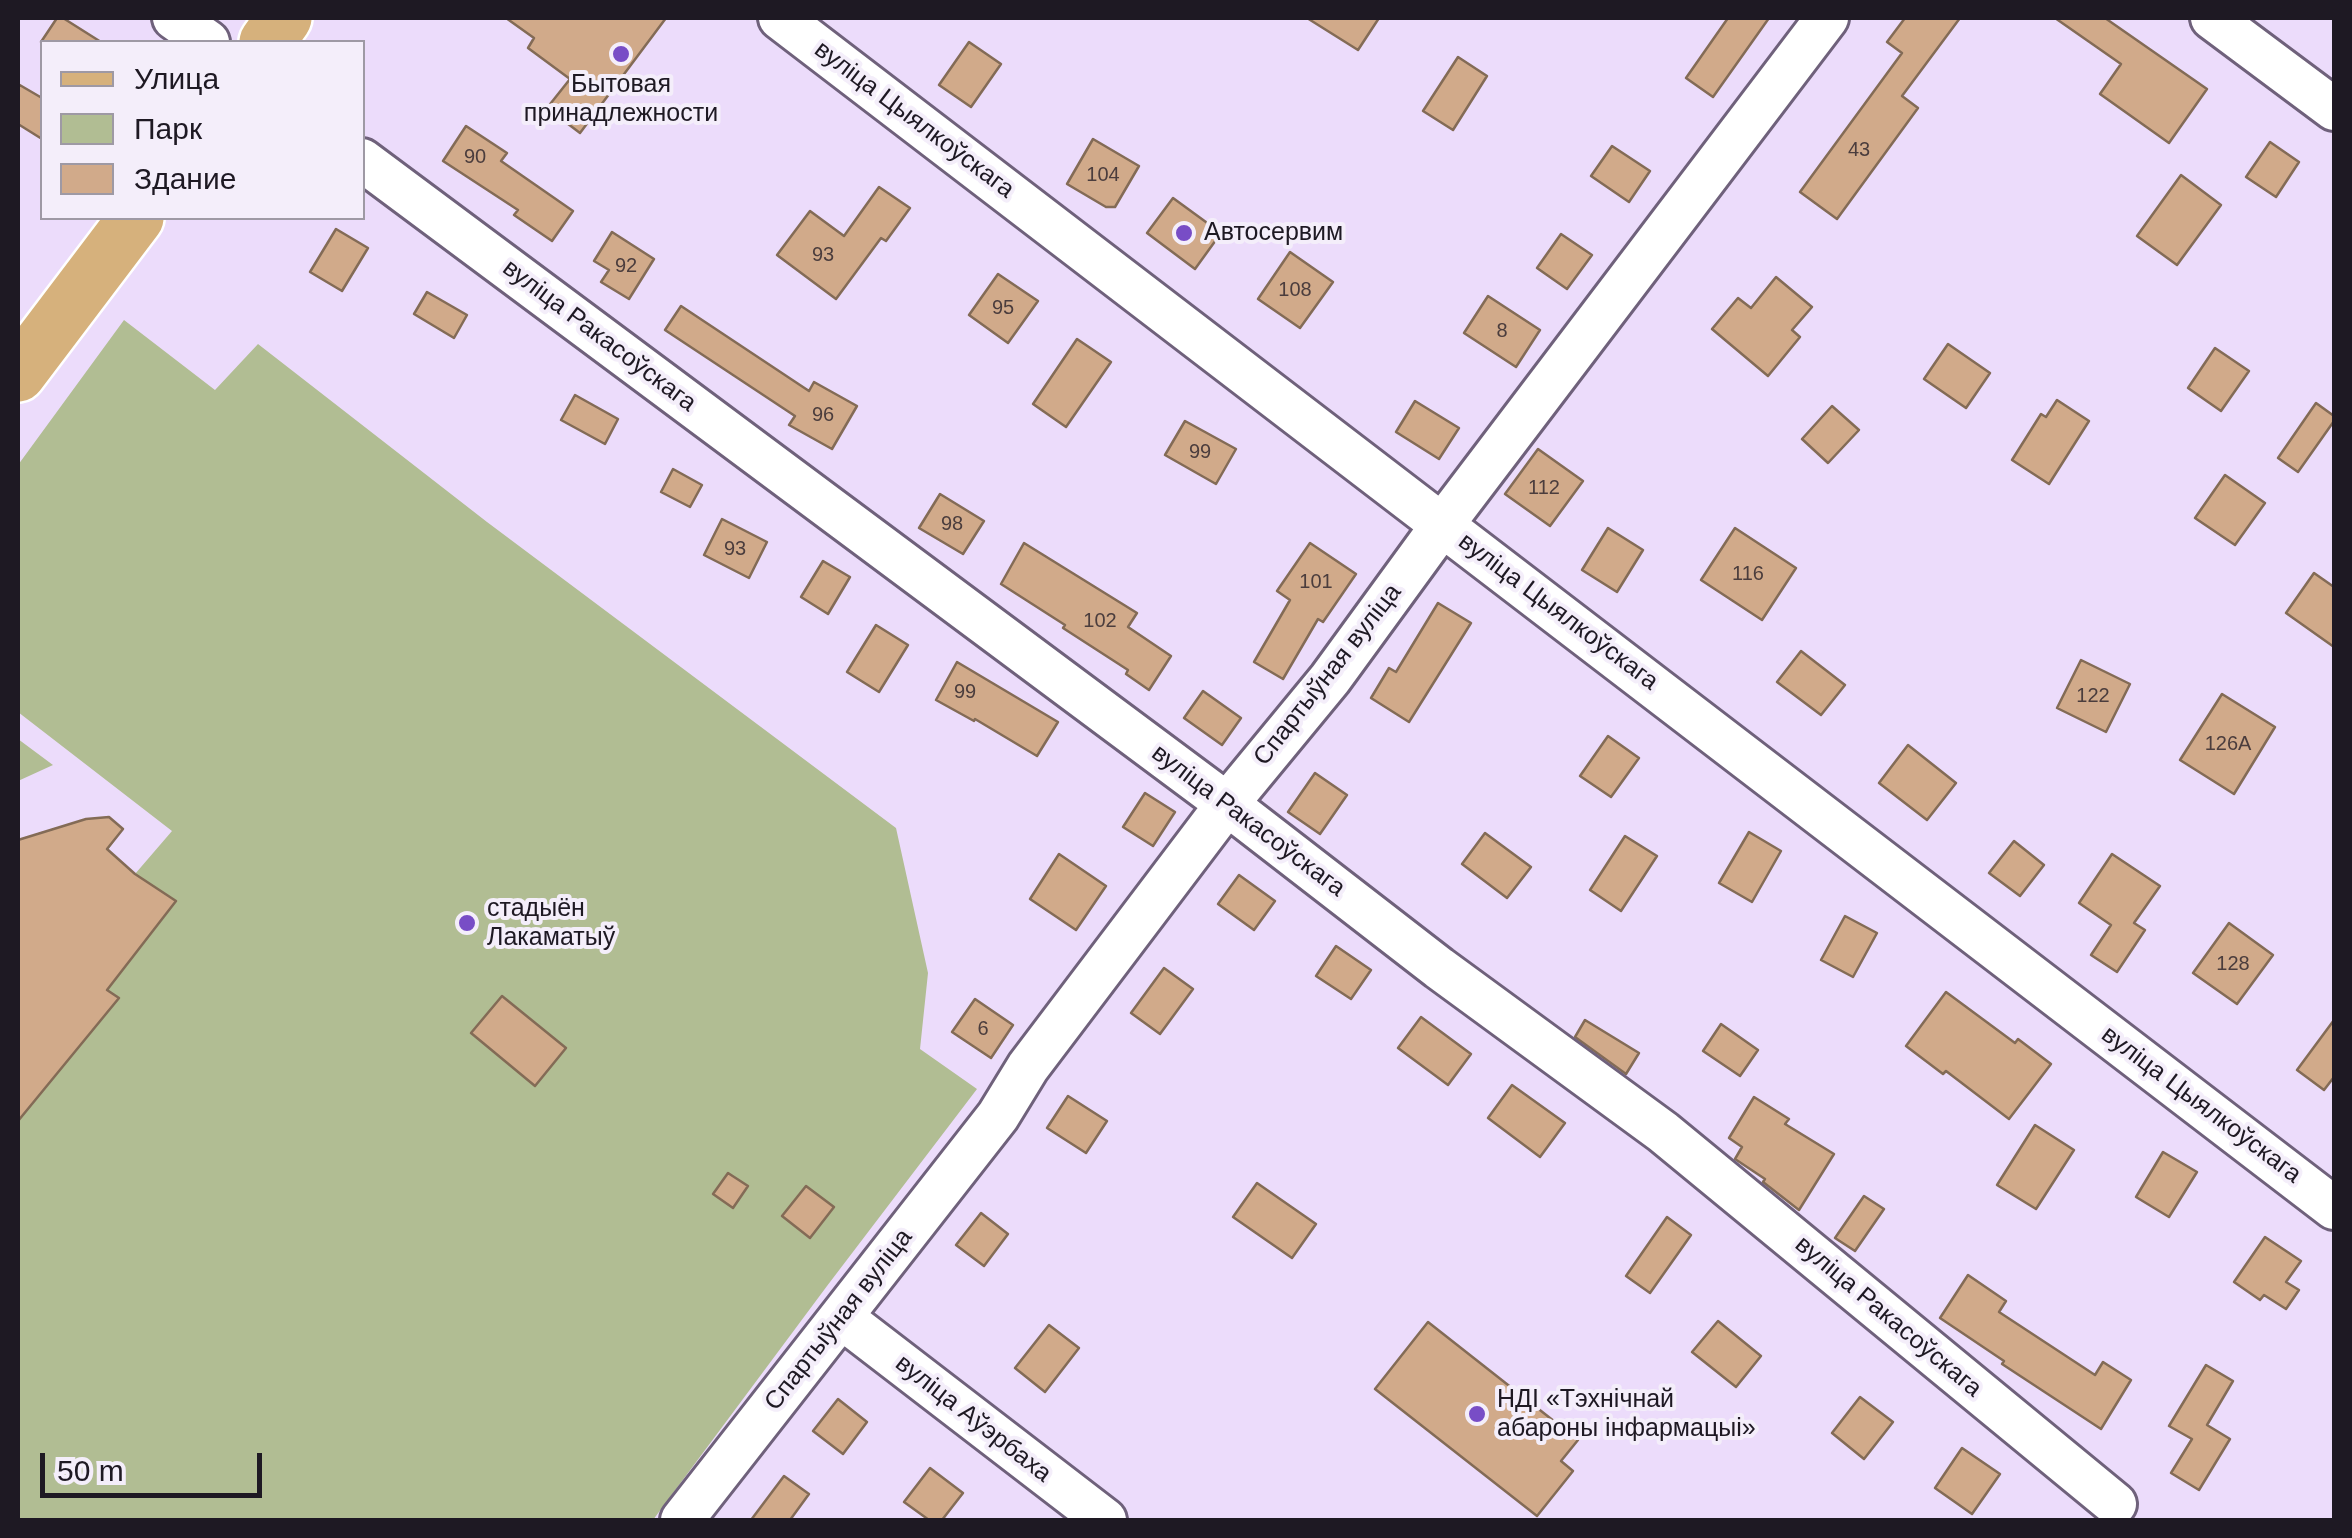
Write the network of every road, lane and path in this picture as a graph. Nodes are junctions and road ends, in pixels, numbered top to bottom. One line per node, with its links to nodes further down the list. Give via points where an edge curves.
1 (174, 18): 6 (street)
2 (284, 18): 7 (main road)
3 (780, 18): 12 (street, вуліца Цыялкоўскага)
4 (1827, 18): 12 (street, Спартыўная вуліца)
5 (2212, 18): 8 (street)
6 (205, 40)
7 (268, 40)
8 (2334, 109)
9 (365, 162): 13 (street, вуліца Ракасоўскага)
10 (134, 220): 11 (main road)
11 (18, 374)
12 (1442, 524): 13 (street, Спартыўная вуліца, via 1330,679); 14 (street, вуліца Цыялкоўскага)
13 (1227, 804): 15 (street, Спартыўная вуліца); 16 (street, вуліца Ракасоўскага, via 1663,1132)
14 (2334, 1208)
15 (841, 1317): 17 (street, Спартыўная вуліца); 18 (street, вуліца Аўэрбаха)
16 (2115, 1504)
17 (682, 1520)
18 (1105, 1520)

